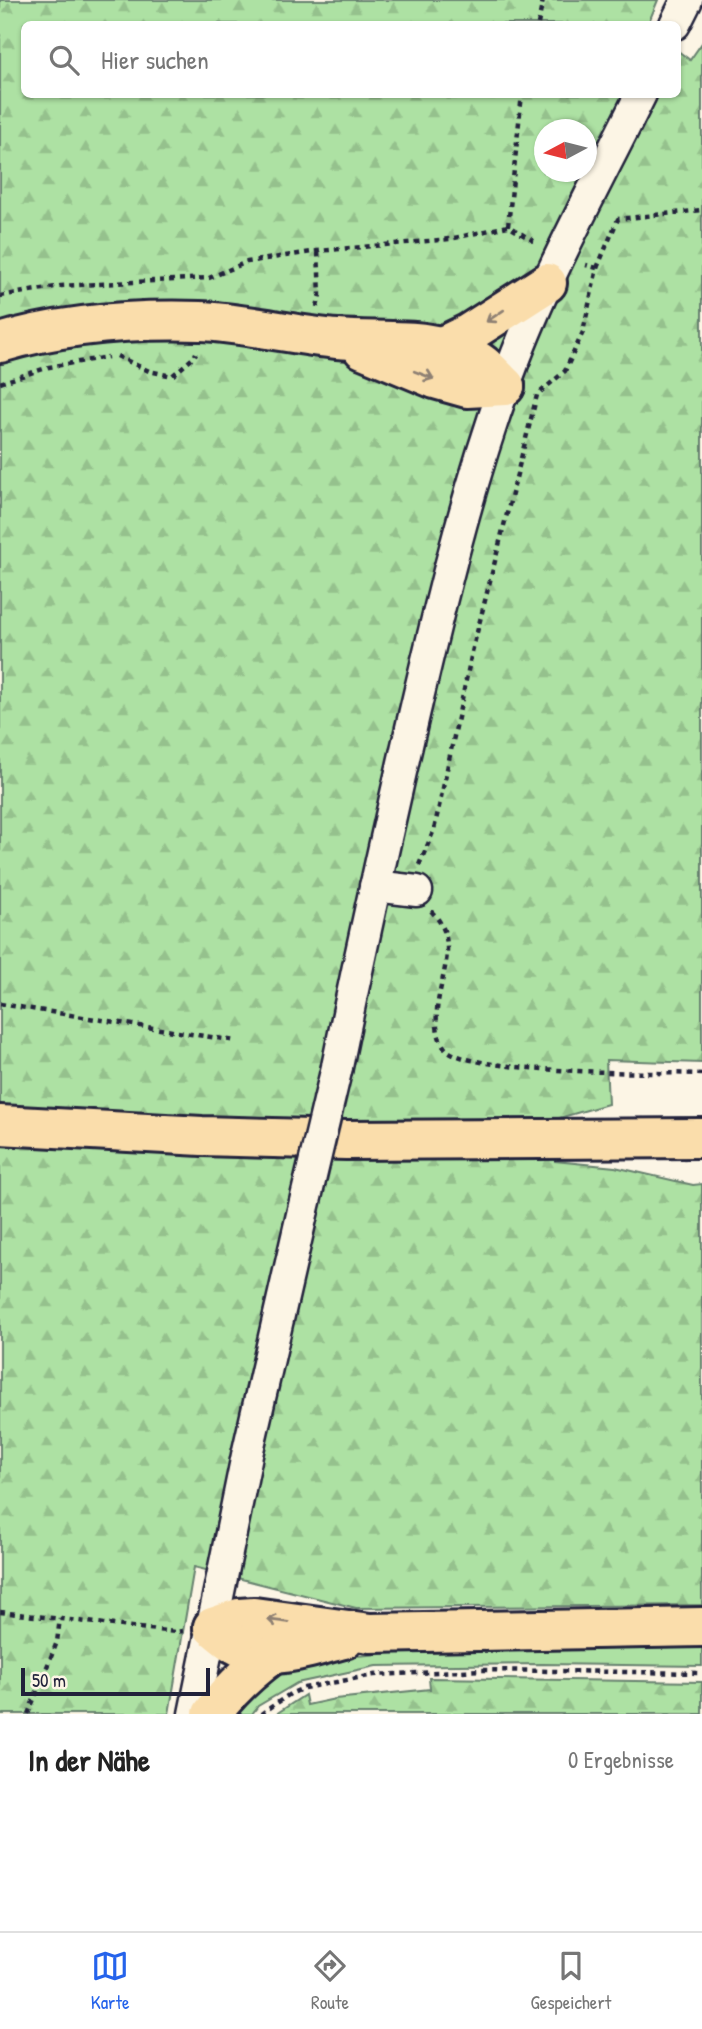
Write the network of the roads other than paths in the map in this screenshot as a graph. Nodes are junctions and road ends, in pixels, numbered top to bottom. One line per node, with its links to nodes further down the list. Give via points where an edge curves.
1 (687, 0): 2 (street)
2 (676, 21)
3 (639, 98): 4 (street)
4 (553, 271): 7 (main road, one-way to 7, via 469,333); 8 (street)
5 (324, 337): 6 (main road, via 202,321 133,321 72,327); 7 (main road); 8 (main road, one-way to 8, via 467,388)
6 (0, 343)
7 (442, 346): 8 (main road, via 474,358)
8 (505, 386): 9 (street, via 453,552)
9 (374, 886): 10 (street); 13 (street, bridge)
10 (417, 891)
11 (0, 1125): 12 (main road, via 346,1140)
12 (702, 1138)
13 (213, 1627): 15 (main road, one-way to 13, via 254,1617); 16 (main road, via 236,1645); 17 (street)
14 (702, 1627): 15 (main road)
15 (370, 1633): 16 (main road)
16 (272, 1655): 18 (main road, via 237,1683)
17 (194, 1714)
18 (212, 1714)

